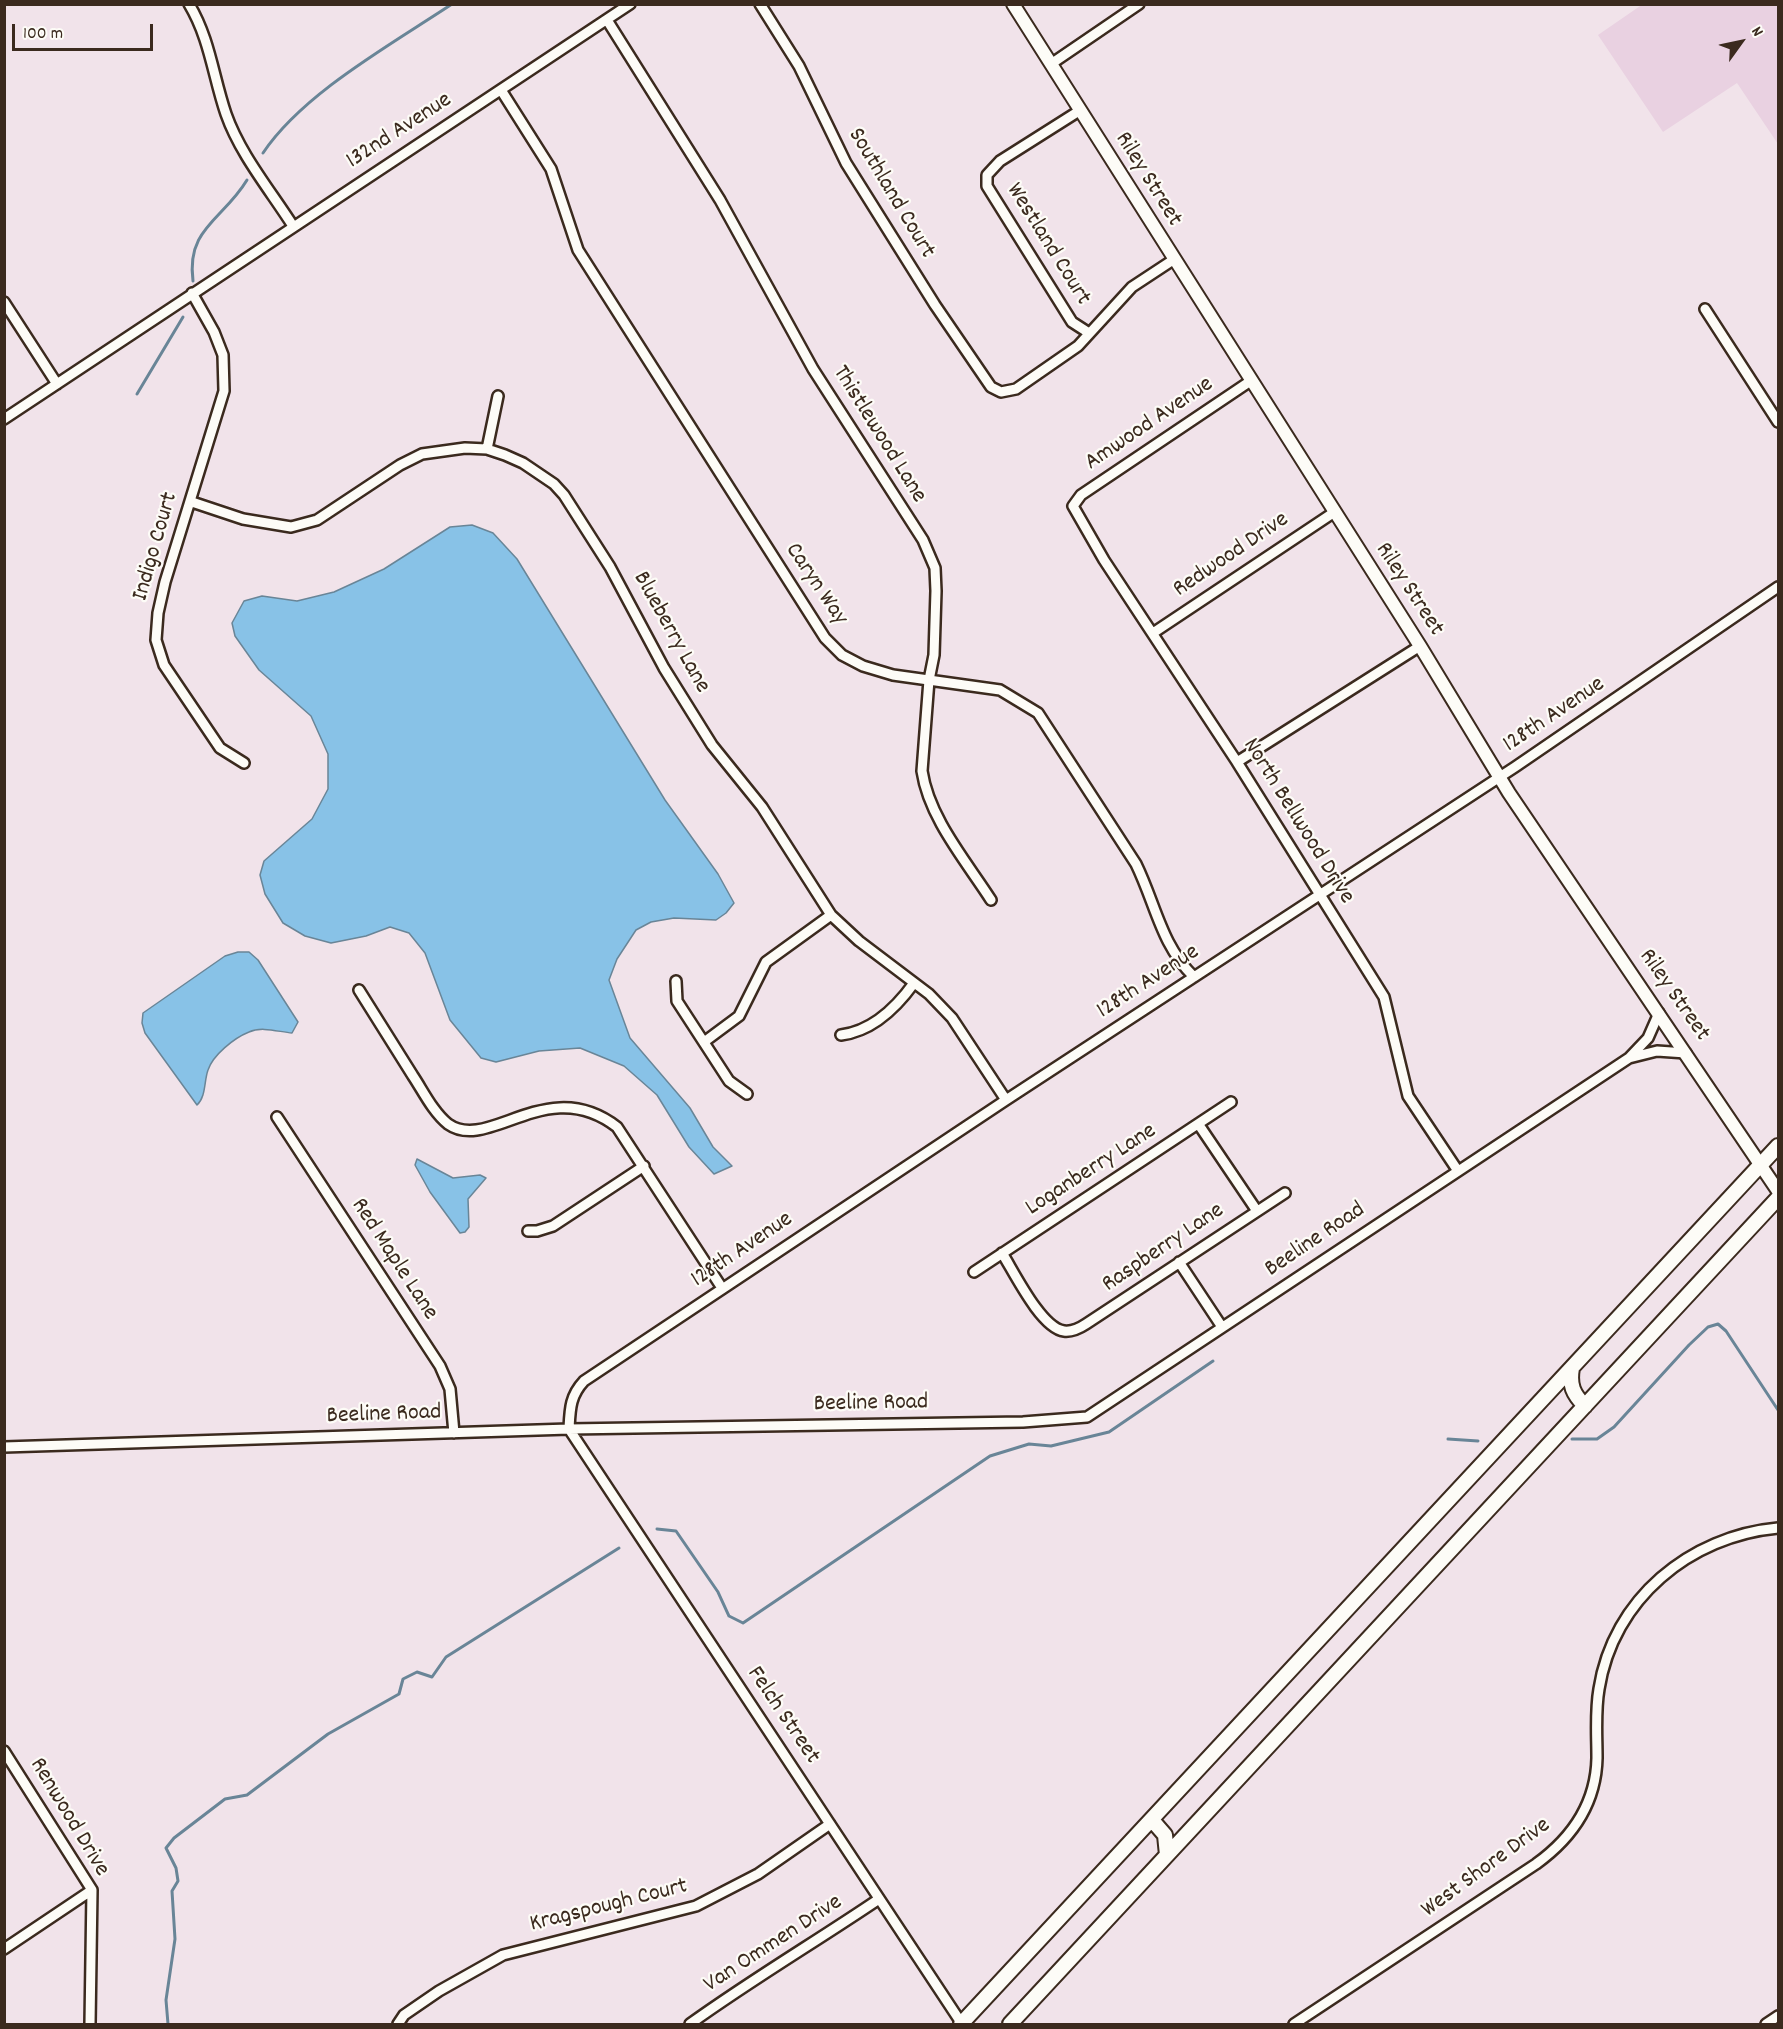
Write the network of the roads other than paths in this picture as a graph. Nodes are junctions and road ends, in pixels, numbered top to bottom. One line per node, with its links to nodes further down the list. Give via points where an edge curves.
1 (189, 4): 10 (street, via 206,36 234,134)
2 (630, 4): 6 (street, 132nd Avenue)
3 (760, 4): 15 (street, Southland Court, via 799,66 852,173 991,387 1001,392 1016,389 1078,346)
4 (1013, 4): 7 (main road, Riley Street)
5 (1139, 4): 7 (street)
6 (607, 20): 8 (street, 132nd Avenue); 28 (street, Thistlewood Lane, via 720,200 813,369 936,568 934,655)
7 (1052, 64): 9 (main road, Riley Street)
8 (501, 90): 10 (street, 132nd Avenue); 28 (street, Caryn Way, via 551,169 578,250 807,614 842,655 862,666)
9 (1079, 111): 11 (main road, Riley Street); 15 (street, Westland Court, via 1000,161 987,175 987,186 1071,322)
10 (293, 226): 12 (street, 132nd Avenue)
11 (1173, 260): 15 (street, via 1132,287); 16 (main road, Riley Street)
12 (192, 293): 17 (street, 132nd Avenue); 22 (street, Indigo Court, via 223,355 225,374 224,391 201,459)
13 (4, 302): 17 (street)
14 (1705, 309): 20 (street)
15 (1089, 333)
16 (1252, 380): 23 (street, Amwood Avenue, via 1081,495); 24 (main road, Riley Street)
17 (57, 384): 19 (street, 132nd Avenue)
18 (498, 396): 21 (street)
19 (4, 419)
20 (1779, 422)
21 (487, 449): 22 (street, Blueberry Lane, via 422,454 317,520 291,527 243,519); 34 (street, Blueberry Lane, via 523,463 564,495 630,600 664,668 712,745 762,807)
22 (192, 502): 30 (street, Indigo Court, via 165,582 156,640 165,664 220,748)
23 (1073, 506): 26 (street, North Bellwood Drive)
24 (1333, 513): 26 (street, Redwood Drive); 27 (main road, Riley Street)
25 (1779, 587): 31 (street, 128th Avenue)
26 (1153, 633): 29 (street, North Bellwood Drive)
27 (1420, 646): 29 (street); 31 (main road, Riley Street)
28 (929, 680): 33 (street, Thistlewood Lane, via 924,786 938,816); 35 (street, Caryn Way, via 1000,690 1038,713 1136,864 1170,950)
29 (1237, 762): 32 (street, North Bellwood Drive)
30 (244, 763)
31 (1499, 777): 32 (street, 128th Avenue); 39 (main road, Riley Street)
32 (1320, 895): 35 (street, 128th Avenue); 52 (street, North Bellwood Drive, via 1384,997 1408,1096)
33 (991, 900)
34 (831, 915): 37 (street, Blueberry Lane); 41 (street, via 766,962 739,1016)
35 (1194, 977): 45 (street, 128th Avenue)
36 (676, 981): 41 (street, via 677,1000)
37 (914, 983): 40 (street, via 889,1012 864,1029); 45 (street, Blueberry Lane, via 952,1018)
38 (359, 990): 51 (street, via 429,1102 447,1123 475,1132 549,1108 581,1110 597,1114 617,1127)
39 (1659, 1012): 42 (main road, Riley Street); 43 (street, Beeline Road, via 1648,1038)
40 (841, 1035)
41 (704, 1042): 44 (street, via 729,1081)
42 (1686, 1053): 43 (street, Beeline Road, via 1657,1051); 50 (main road, Riley Street)
43 (1629, 1058): 52 (street, Beeline Road)
44 (747, 1094)
45 (1005, 1100): 61 (street, 128th Avenue)
46 (1231, 1102): 48 (street, Loganberry Lane)
47 (277, 1117): 66 (street, Red Maple Lane, via 440,1366 450,1389)
48 (1199, 1125): 56 (street); 58 (street, Loganberry Lane)
49 (1779, 1146): 50 (highway)
50 (1761, 1165): 53 (main road, Riley Street); 63 (highway)
51 (644, 1166): 57 (street, via 553,1226); 61 (street)
52 (1458, 1171): 62 (street, Beeline Road)
53 (1779, 1191)
54 (1285, 1193): 56 (street, Raspberry Lane)
55 (1779, 1198): 64 (highway)
56 (1257, 1211): 59 (street, Raspberry Lane)
57 (528, 1231)
58 (1002, 1253): 59 (street, Raspberry Lane, via 1042,1315 1064,1331 1086,1324); 60 (street, Loganberry Lane)
59 (1179, 1262): 62 (street)
60 (974, 1272)
61 (722, 1288): 65 (street, 128th Avenue, via 584,1381 570,1404)
62 (1222, 1328): 65 (street, Beeline Road, via 1087,1417 1023,1422)
63 (1572, 1368): 64 (highway, via 1570,1385); 70 (highway)
64 (1585, 1406): 72 (highway)
65 (569, 1429): 66 (street, Beeline Road); 71 (street, Felch Street)
66 (453, 1433): 67 (street, Beeline Road)
67 (4, 1447)
68 (1779, 1528): 82 (street, West Shore Drive, via 1742,1534 1703,1548 1663,1575 1632,1609 1615,1638 1602,1673 1597,1705 1596,1774 1590,1799 1561,1844)
69 (4, 1751): 73 (street, Renwood Drive)
70 (1152, 1820): 72 (highway, via 1165,1835); 77 (highway)
71 (830, 1824): 74 (street, Felch Street); 79 (street, Kragspough Court, via 758,1874 673,1914 503,1955 439,1992 405,2015)
72 (1167, 1855): 81 (highway)
73 (92, 1890): 75 (street); 78 (street, Renwood Drive)
74 (879, 1899): 77 (street, Felch Street); 80 (street, Van Ommen Drive, via 740,1988)
75 (4, 1949)
76 (1779, 2016): 83 (street)
77 (962, 2024)
78 (90, 2025)
79 (398, 2025)
80 (690, 2025)
81 (1010, 2025)
82 (1294, 2025)
83 (1766, 2025)

